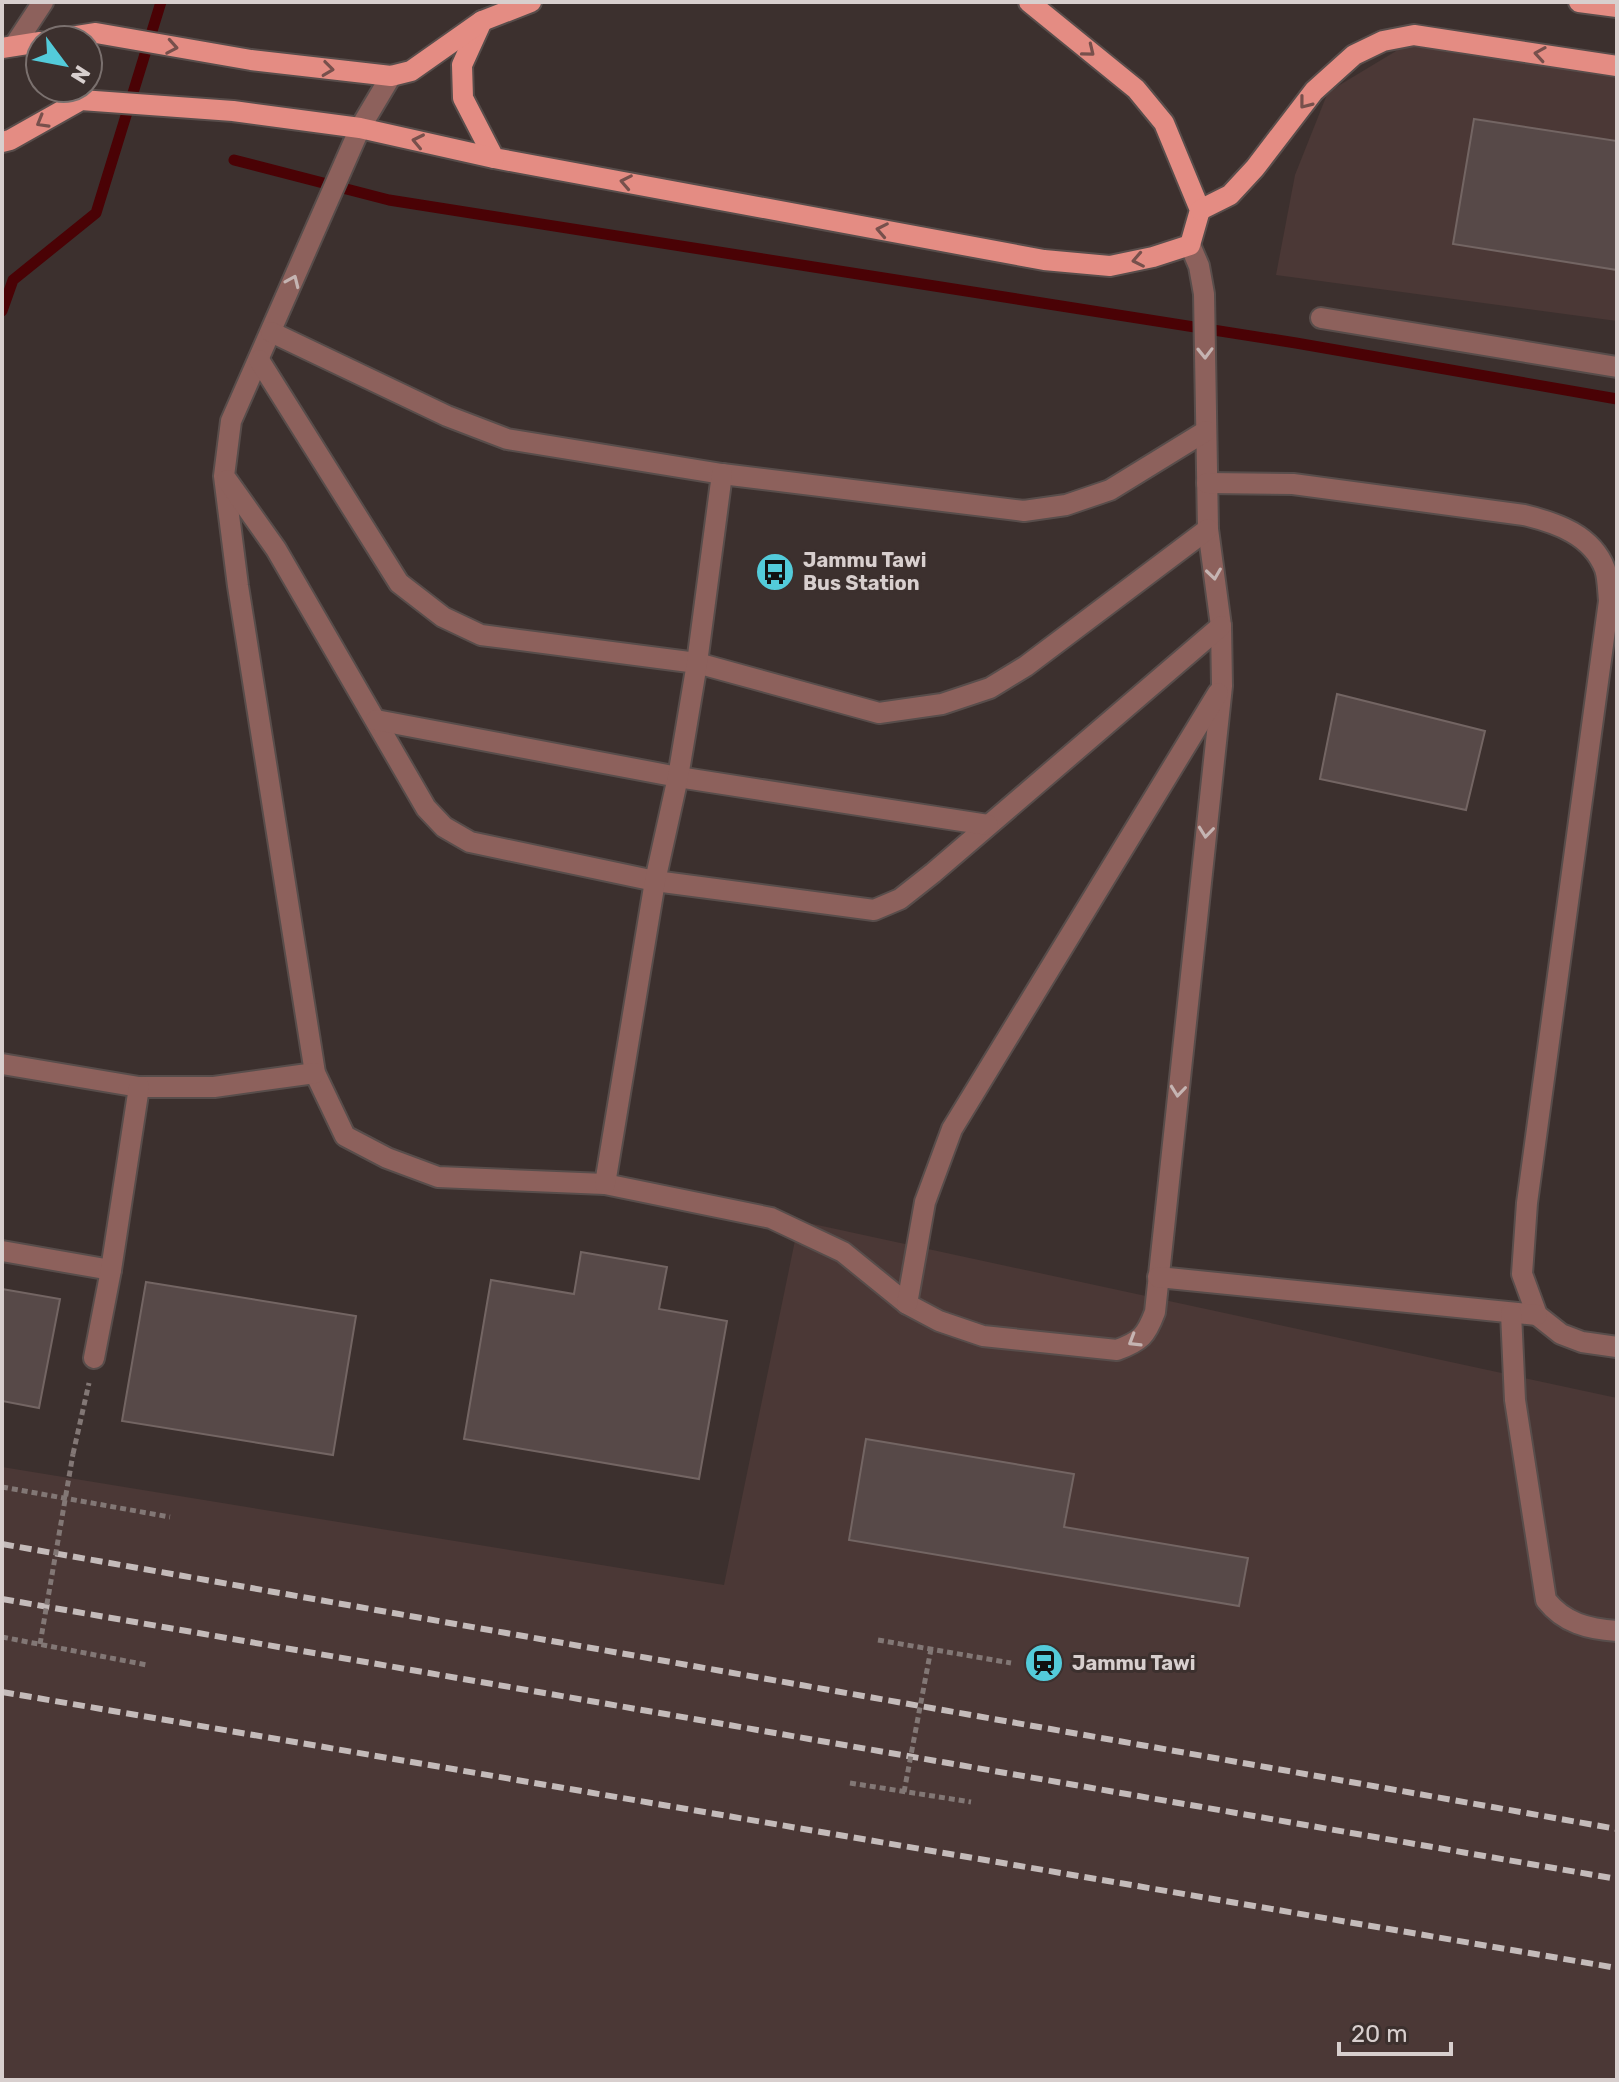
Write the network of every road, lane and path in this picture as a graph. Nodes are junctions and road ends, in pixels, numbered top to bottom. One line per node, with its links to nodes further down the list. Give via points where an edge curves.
1 (43, 2): 8 (street)
2 (531, 2): 6 (main road)
3 (1029, 2): 14 (main road, one-way to 14, via 1136,89 1164,123)
4 (1579, 2): 5 (main road)
5 (1617, 7)
6 (482, 21): 10 (main road, via 411,71); 13 (main road, via 462,65 463,98)
7 (104, 34): 10 (main road, one-way to 10, via 251,60)
8 (8, 47)
9 (1617, 66): 14 (main road, one-way to 14, via 1414,35 1383,41 1354,55 1314,91 1230,195)
10 (391, 76): 11 (street)
11 (360, 128): 12 (main road, one-way to 12, via 233,111 81,100); 13 (main road, one-way to 11); 17 (street, one-way to 11)
12 (2, 142)
13 (494, 158): 15 (main road, one-way to 13, via 1110,266 1044,260)
14 (1200, 210): 15 (main road)
15 (1190, 245): 20 (street, one-way to 20, via 1204,294)
16 (1321, 318): 19 (street)
17 (271, 332): 18 (street); 21 (street, via 507,439)
18 (259, 360): 22 (street, via 231,421); 26 (street, via 399,583 443,617 481,635)
19 (1617, 367)
20 (1206, 421): 21 (street, via 1110,490 1066,505 1024,511); 23 (street)
21 (722, 474): 26 (street)
22 (224, 476): 28 (street, via 276,549); 33 (street)
23 (1207, 483): 24 (street); 41 (street, via 1293,484 1524,515 1588,541 1605,570 1609,601 1527,1203 1522,1274)
24 (1208, 529): 25 (street, one-way to 25); 26 (street, via 1026,666 990,688 942,704 879,713)
25 (1221, 626): 27 (street); 30 (street)
26 (697, 663): 29 (street)
27 (1222, 686): 38 (street, one-way to 38); 39 (street, via 952,1129 925,1202)
28 (376, 720): 29 (street); 31 (street, via 426,808 444,827 470,842)
29 (678, 777): 30 (street); 31 (street)
30 (988, 825): 31 (street, via 900,899 874,910)
31 (655, 881): 35 (street)
32 (2, 1064): 34 (street)
33 (315, 1073): 34 (street, via 214,1087); 35 (street, via 345,1136 387,1158 438,1177)
34 (139, 1087): 37 (street)
35 (605, 1184): 39 (street, via 771,1218 843,1252)
36 (2, 1251): 37 (street)
37 (111, 1270): 43 (street)
38 (1158, 1277): 39 (street, one-way to 39, via 1147,1333 1117,1350 983,1336); 40 (street)
39 (907, 1304)
40 (1511, 1313): 41 (street); 47 (street, via 1515,1400 1546,1600 1578,1624)
41 (1537, 1315): 42 (street, via 1561,1334)
42 (1617, 1347)
43 (94, 1358): 45 (path, bridge)
44 (2, 1487): 45 (path)
45 (65, 1499): 46 (path); 50 (path, bridge)
46 (170, 1517)
47 (1617, 1631)
48 (2, 1637): 50 (path)
49 (878, 1640): 51 (path)
50 (40, 1644): 53 (path)
51 (931, 1649): 52 (path); 55 (path, bridge)
52 (1011, 1663)
53 (147, 1665)
54 (850, 1783): 55 (path)
55 (904, 1792): 56 (path)
56 (971, 1802)

